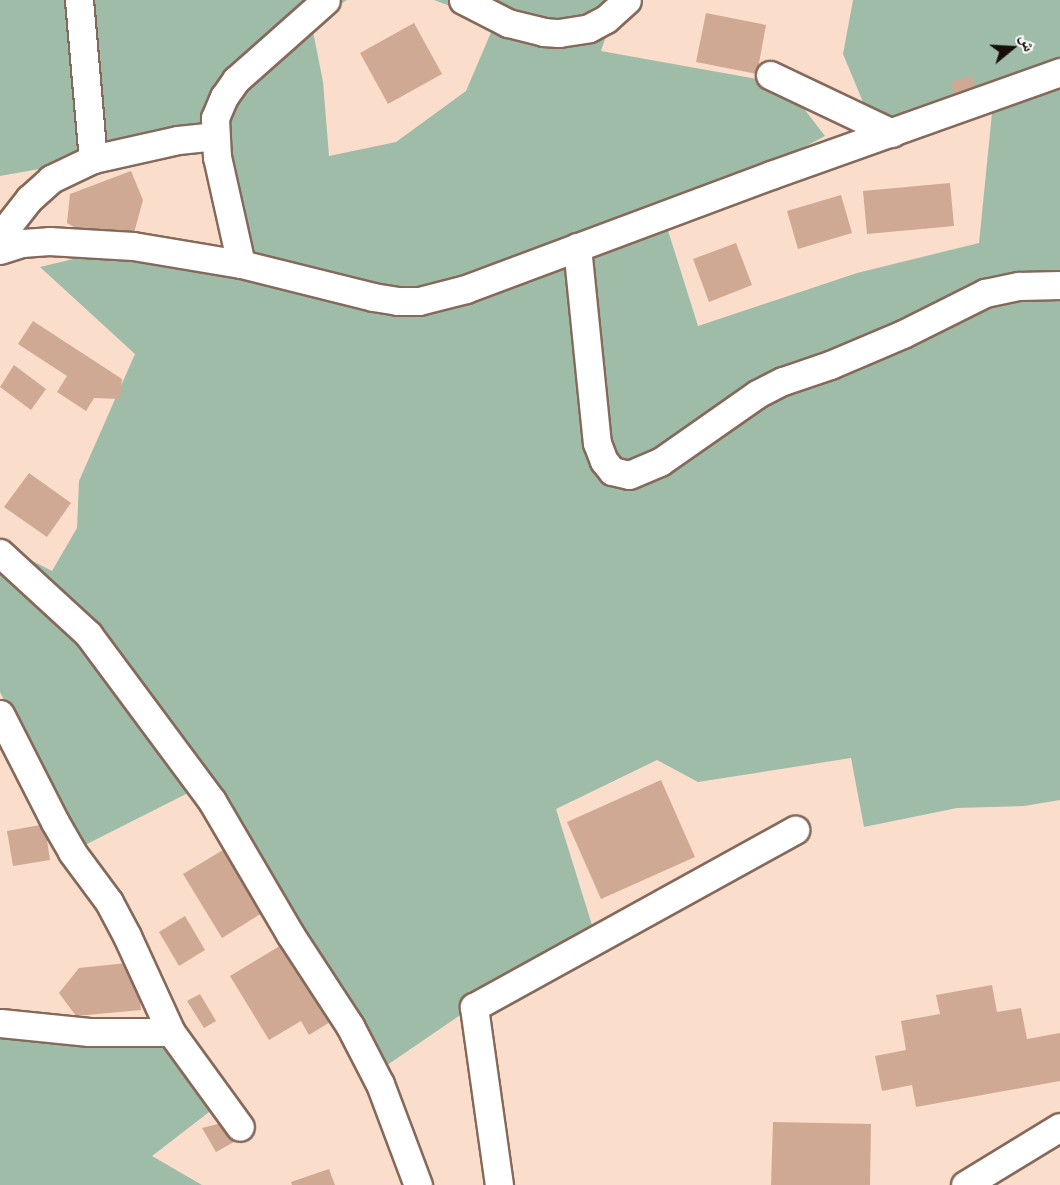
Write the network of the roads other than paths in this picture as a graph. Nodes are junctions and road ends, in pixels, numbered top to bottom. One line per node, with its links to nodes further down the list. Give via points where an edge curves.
1 (79, 0): 9 (street)
2 (326, 0): 8 (street, via 236,80 215,118)
3 (463, 0): 4 (street, via 508,23 559,33 589,28)
4 (627, 0)
5 (1060, 72): 7 (street)
6 (770, 75): 7 (street)
7 (892, 133): 11 (street)
8 (214, 136): 9 (street); 13 (street)
9 (93, 159): 10 (street, via 51,179 29,199)
10 (0, 236)
11 (577, 247): 13 (street, via 466,289 419,300 373,297); 14 (street, via 597,443 612,471 629,475 660,462 757,394 783,381 903,334 985,294 1019,286)
12 (0, 250): 13 (street, via 22,243 84,242)
13 (241, 264)
14 (1060, 285)
15 (0, 553): 22 (street, via 88,634 212,801 290,934 350,1026 380,1084)
16 (0, 714): 19 (street, via 60,832 127,936)
17 (795, 830): 23 (street, via 474,1007)
18 (0, 1023): 19 (street, via 89,1032)
19 (171, 1032): 20 (street)
20 (240, 1127)
21 (1060, 1127): 24 (street)
22 (418, 1185)
23 (499, 1185)
24 (965, 1185)

